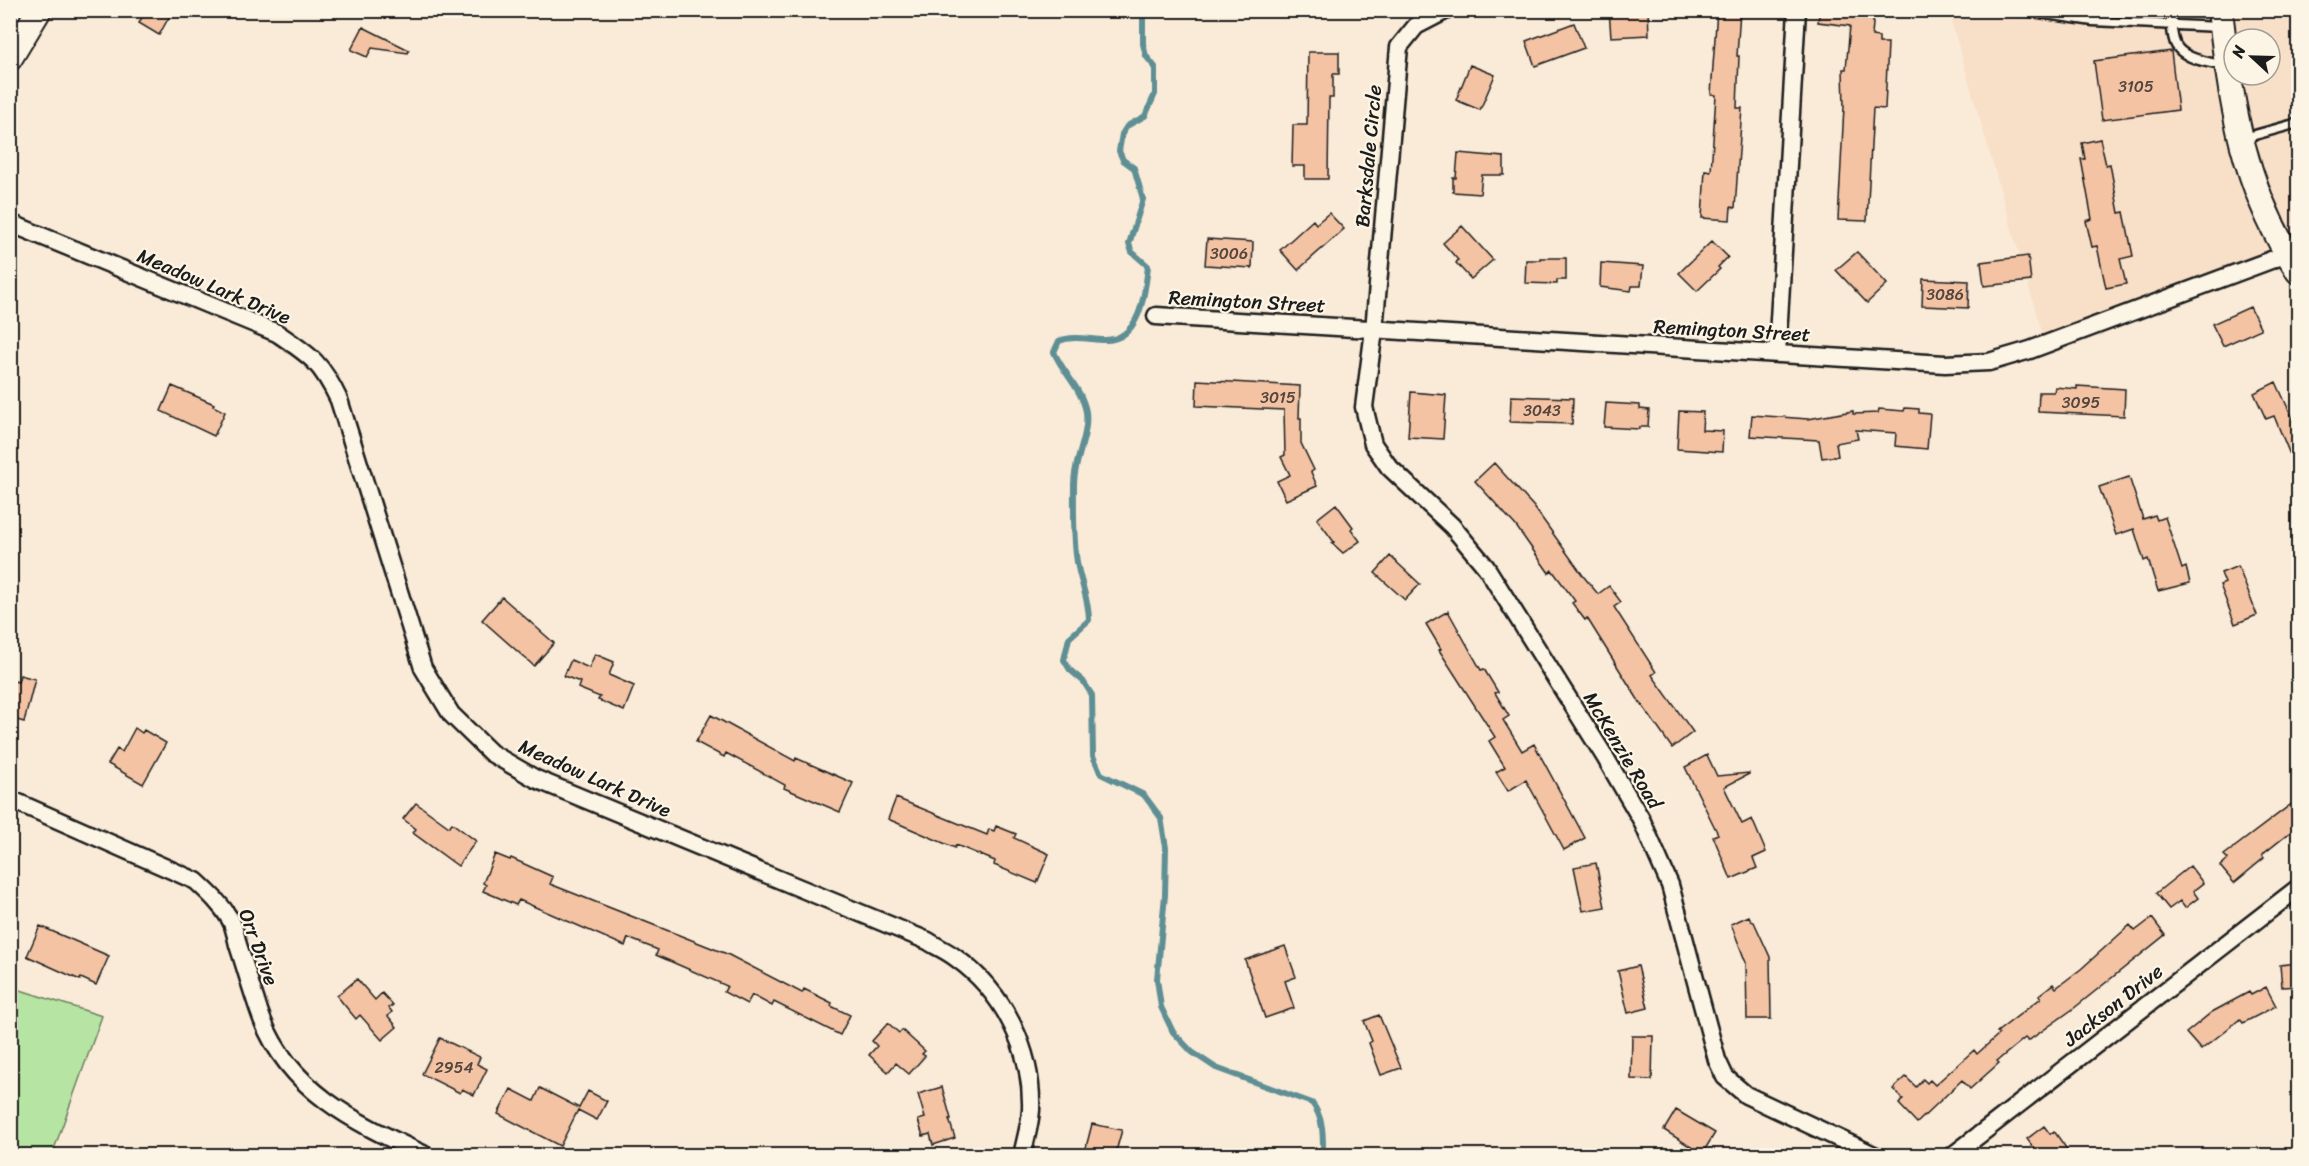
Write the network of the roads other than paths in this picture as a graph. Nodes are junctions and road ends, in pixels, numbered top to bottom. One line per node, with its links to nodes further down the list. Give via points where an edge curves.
1 (39, 10): 8 (street)
2 (1448, 10): 16 (street, Barksdale Circle, via 1416,26 1399,47)
3 (1797, 10): 17 (street)
4 (2019, 10): 7 (lane, via 2093,21)
5 (2170, 10): 7 (lane)
6 (2221, 19): 7 (lane)
7 (2173, 26): 9 (lane, via 2174,41 2182,51)
8 (10, 58)
9 (2222, 65)
10 (2231, 87): 12 (street)
11 (2298, 123): 12 (lane)
12 (2240, 139): 14 (street, via 2261,203)
13 (10, 223): 21 (street, Meadow Lark Drive, via 277,333 313,357 339,400 423,668 451,714 491,753 536,779 928,941 956,958 983,981 1005,1010 1020,1040 1029,1076 1031,1111)
14 (2293, 262): 17 (street, Remington Street, via 1989,362 1945,364)
15 (1156, 316): 16 (street, Remington Street)
16 (1374, 330): 17 (street, Remington Street); 22 (street, McKenzie Road, via 1364,407 1373,444 1389,467 1452,526 1486,567 1641,819 1670,885 1717,1060 1725,1077 1746,1095)
17 (1777, 354)
18 (10, 799): 20 (street, Orr Drive, via 196,881 231,920 263,1021 306,1084 358,1123)
19 (2298, 888): 23 (street, Jackson Drive)
20 (427, 1155)
21 (1022, 1155)
22 (1876, 1155)
23 (1952, 1155)

